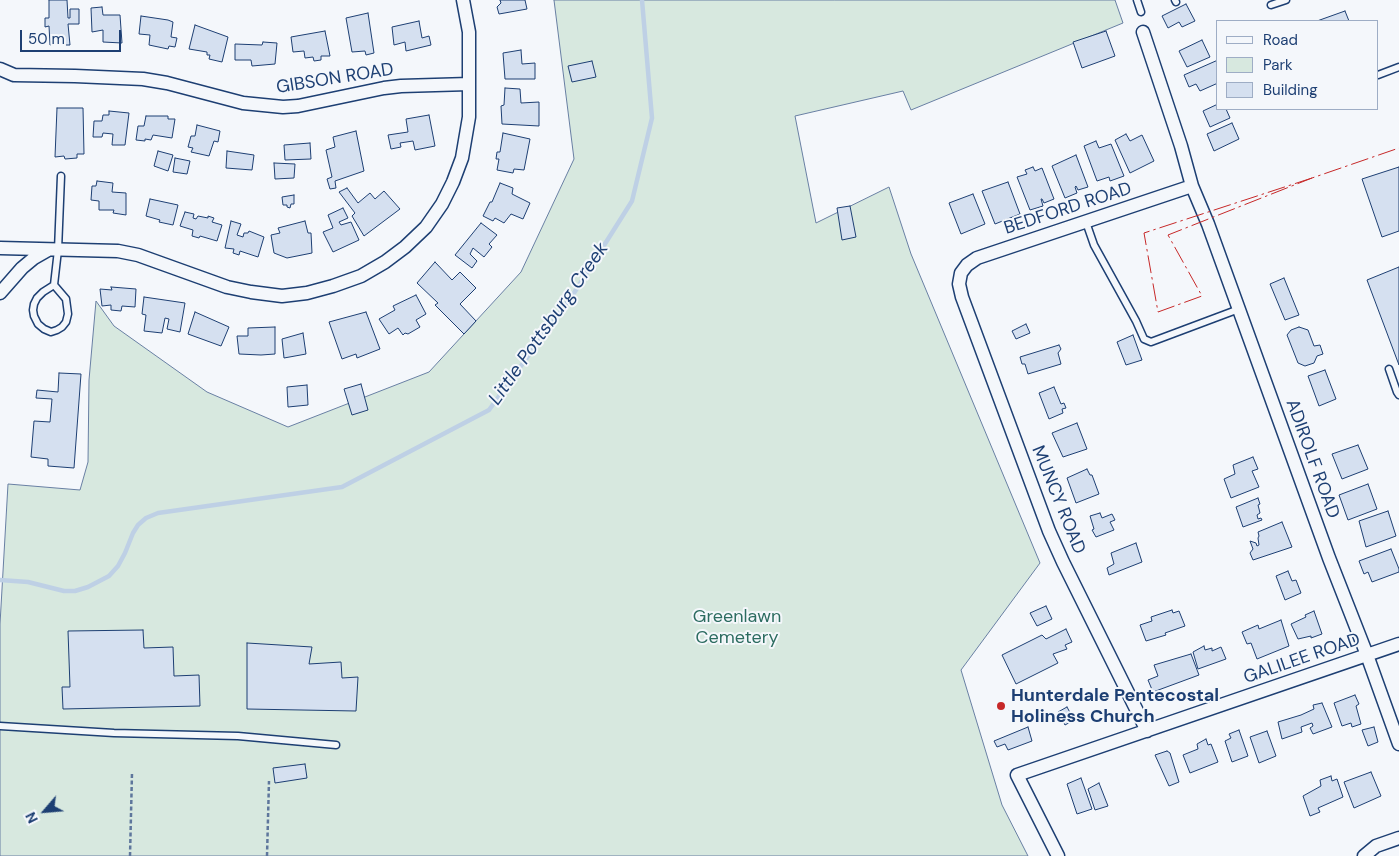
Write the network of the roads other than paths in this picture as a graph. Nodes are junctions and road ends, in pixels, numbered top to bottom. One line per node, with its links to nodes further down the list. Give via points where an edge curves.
1 (463, 0): 10 (street, via 469,32)
2 (1137, 0): 5 (lane)
3 (1286, 0): 4 (lane)
4 (1271, 5)
5 (1141, 12)
6 (1143, 32): 12 (street, ADIROLF ROAD)
7 (1399, 67): 9 (lane)
8 (0, 69): 10 (street, GIBSON ROAD, via 14,74 143,79 243,103 283,107 384,88)
9 (1379, 75)
10 (469, 84): 15 (street, via 469,117 462,158 442,204 426,227 404,247 361,276 307,294 282,296 227,287 138,255 118,251)
11 (61, 176): 15 (lane)
12 (1192, 186): 13 (street, BEDFORD ROAD); 19 (street, ADIROLF ROAD)
13 (1086, 222): 16 (street, BEDFORD ROAD, via 977,258); 19 (lane, via 1094,245 1144,340 1151,342)
14 (0, 248): 15 (street)
15 (54, 249): 17 (lane); 18 (street, via 34,258)
16 (961, 273): 25 (street, MUNCY ROAD, via 962,296 1049,531)
17 (54, 285): 17 (lane, via 37,298 33,310 38,324 51,332 62,327 68,314 66,299)
18 (0, 293)
19 (1239, 309): 23 (street, ADIROLF ROAD)
20 (1389, 369): 21 (lane)
21 (1399, 395)
22 (1399, 644): 23 (street, GALILEE ROAD)
23 (1367, 655): 25 (street, GALILEE ROAD); 26 (street, ADIROLF ROAD)
24 (0, 726): 27 (lane, via 238,736)
25 (1147, 731): 29 (street, GALILEE ROAD, via 1017,775)
26 (1399, 744)
27 (336, 745)
28 (1399, 838): 30 (street, via 1376,846)
29 (1058, 856)
30 (1364, 856)

